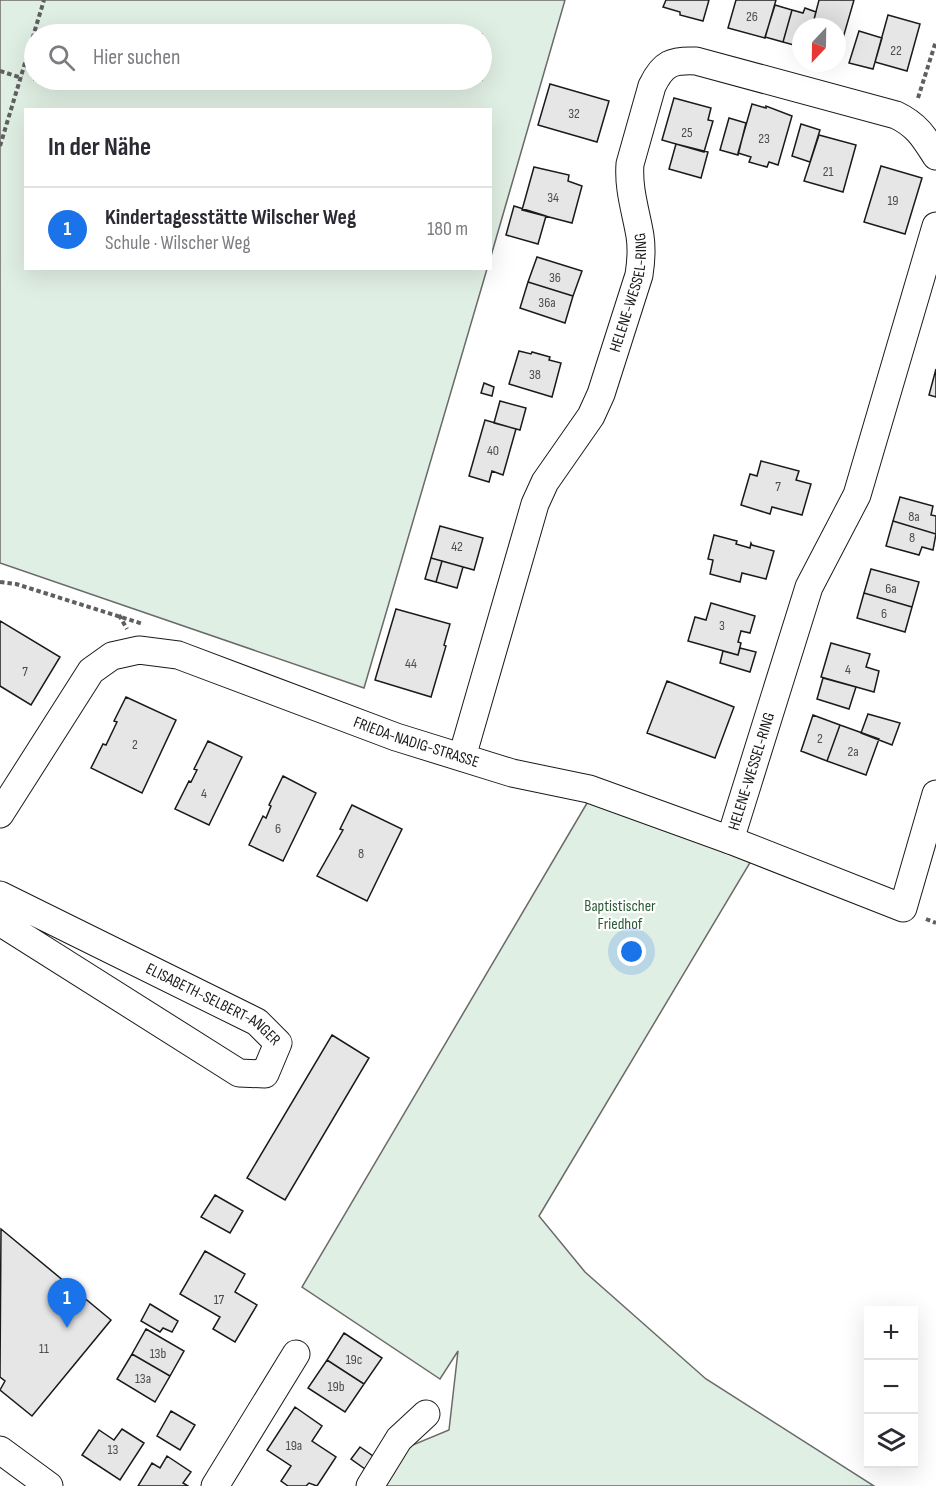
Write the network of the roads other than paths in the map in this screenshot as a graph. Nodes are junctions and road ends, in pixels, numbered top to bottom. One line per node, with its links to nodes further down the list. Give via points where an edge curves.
1 (936, 156): 3 (street, HELENE-WESSEL-RING, via 910,121 896,115 696,61 678,60 657,74 630,164 640,238 639,275 601,394 535,504)
2 (936, 226): 6 (street, HELENE-WESSEL-RING, via 857,495 809,587)
3 (462, 757): 5 (street, FRIEDA-NADIG-STRASSE, via 396,737 178,655 139,650 112,656 91,671); 6 (street, FRIEDA-NADIG-STRASSE, via 513,773 589,789)
4 (936, 794): 6 (street, FRIEDA-NADIG-STRASSE, via 903,908)
5 (0, 814)
6 (730, 840)
7 (0, 895): 8 (street, ELISABETH-SELBERT-ANGER, via 257,1022 278,1043 265,1074 239,1073)
8 (0, 921)
9 (296, 1354): 13 (street)
10 (426, 1414): 14 (street, via 399,1439)
11 (0, 1450): 12 (street)
12 (49, 1486)
13 (215, 1486)
14 (370, 1486)

